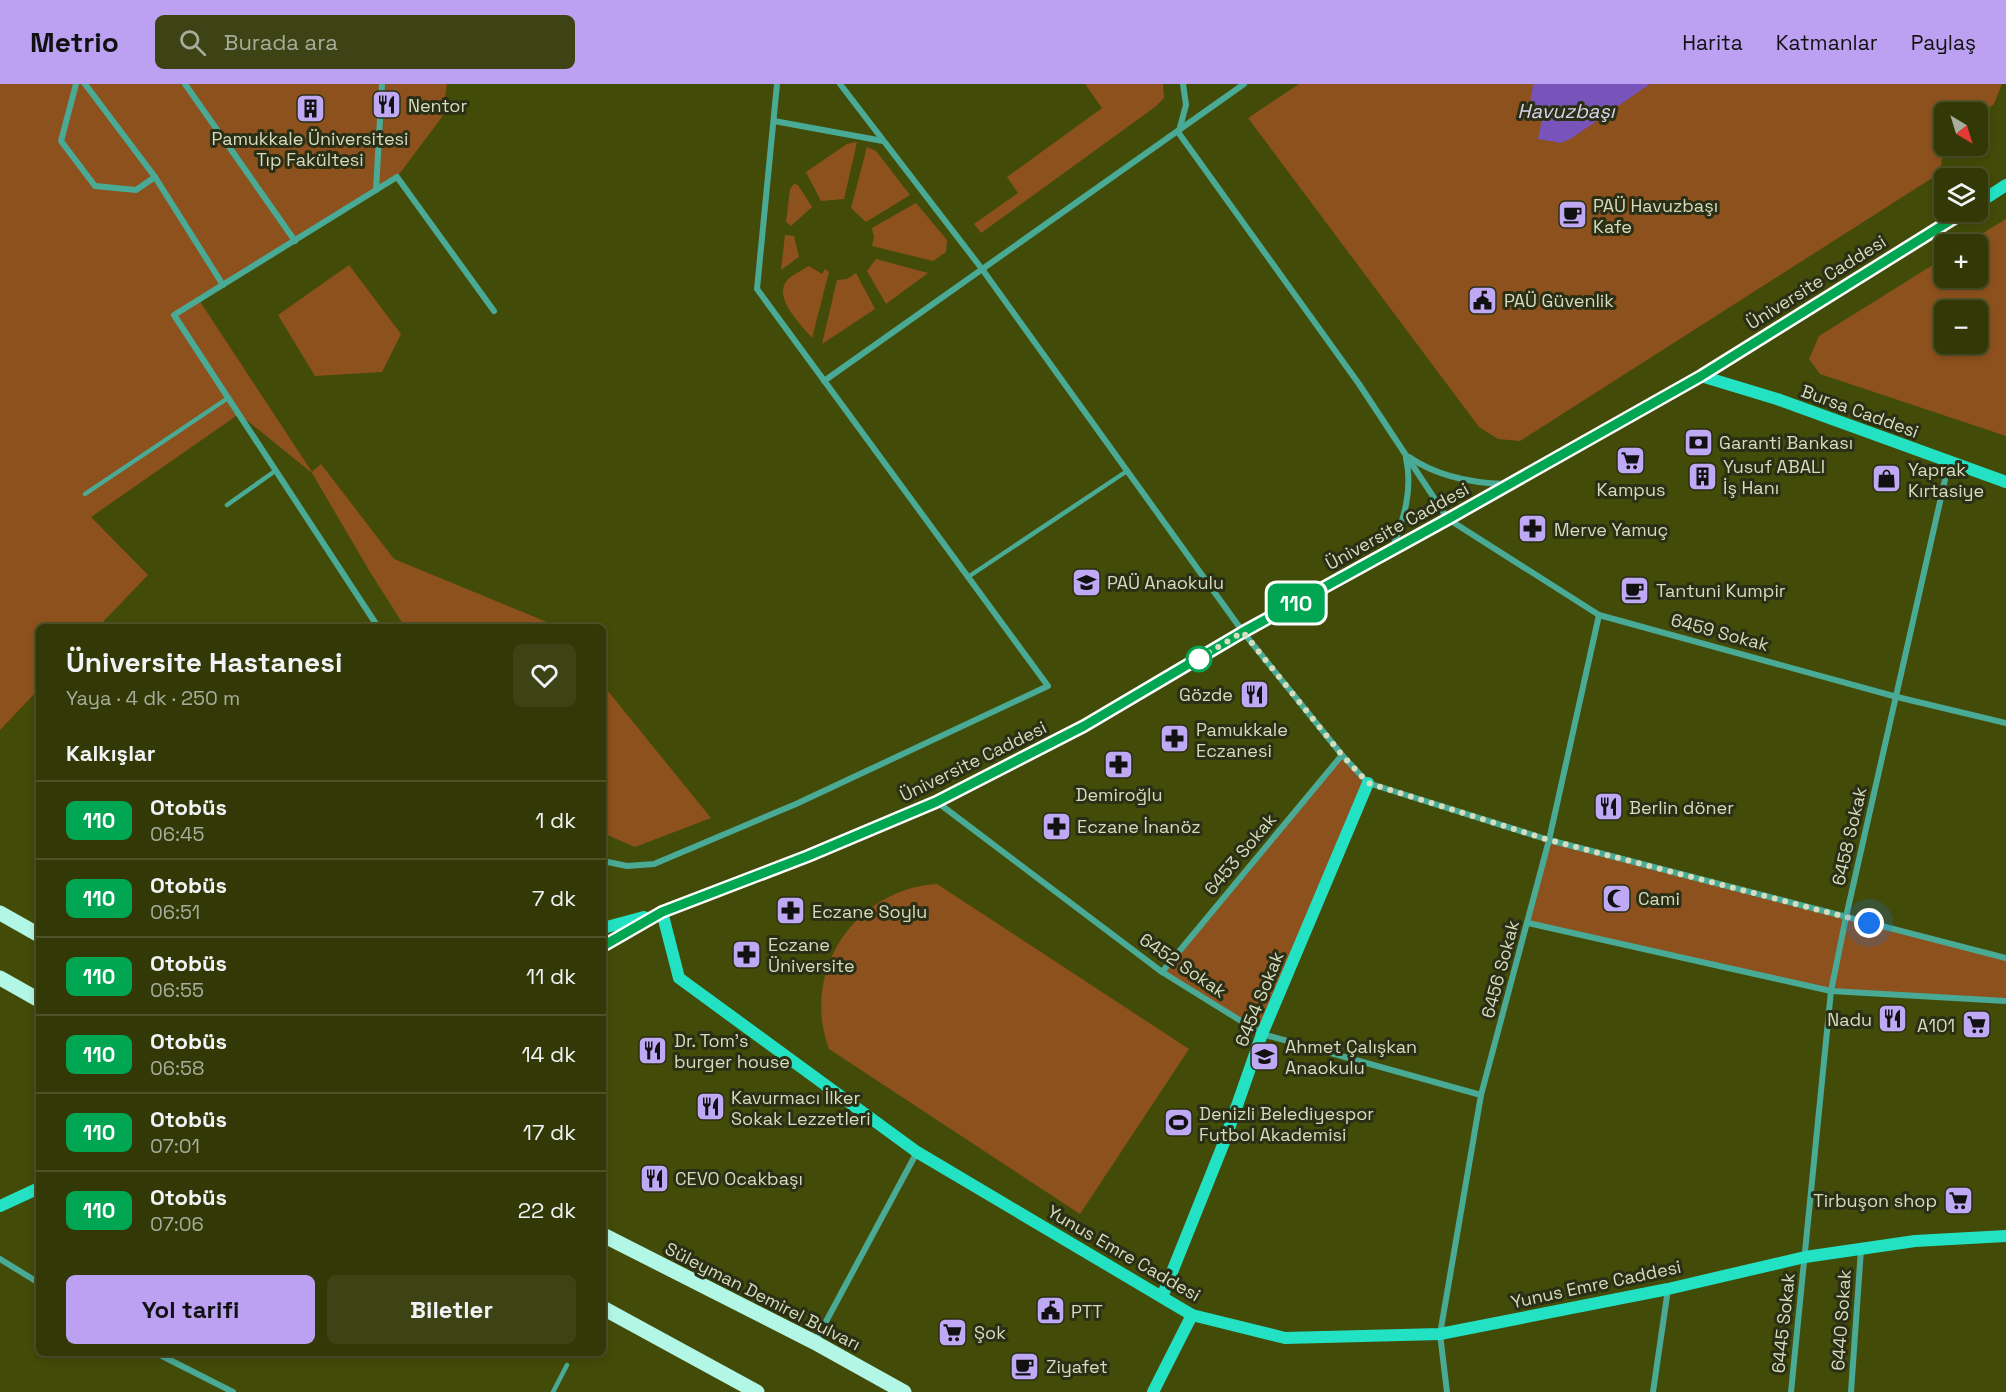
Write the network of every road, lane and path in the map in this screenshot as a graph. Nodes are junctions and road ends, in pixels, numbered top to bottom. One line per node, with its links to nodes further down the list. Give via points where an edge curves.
1 (76, 84): 12 (street, via 61,141 95,186 136,190)
2 (85, 84): 12 (street)
3 (184, 84): 17 (street)
4 (382, 84): 14 (street)
5 (777, 84): 9 (street)
6 (840, 84): 11 (street)
7 (1183, 84): 10 (street, via 1186,105)
8 (1244, 84): 10 (street)
9 (774, 121): 11 (street); 22 (street, via 757,289)
10 (1178, 132): 18 (street); 24 (street)
11 (884, 141): 18 (street)
12 (155, 177): 19 (street)
13 (2006, 185): 15 (street)
14 (376, 190): 17 (street); 20 (street, via 398,177)
15 (1988, 197)
16 (1948, 222): 21 (street, Üniversite Caddesi)
17 (295, 241): 19 (street)
18 (982, 269): 22 (street); 27 (street)
19 (223, 285): 23 (street, via 174,315)
20 (494, 311)
21 (1701, 376): 25 (street, Bursa Caddesi, via 1777,399); 29 (street, Üniversite Caddesi)
22 (824, 381): 34 (street)
23 (228, 398): 26 (street); 30 (lane)
24 (1406, 454): 29 (street, via 1440,473); 32 (street); 33 (street, via 1408,495)
25 (1949, 462): 28 (street, Bursa Caddesi); 38 (street, 6458 Sokak)
26 (275, 471): 31 (lane); 36 (street)
27 (1127, 471): 34 (lane); 37 (street)
28 (2006, 482)
29 (1508, 484): 32 (street, Üniversite Caddesi)
30 (85, 494)
31 (227, 505)
32 (1448, 519): 33 (street, Üniversite Caddesi); 35 (street, 6459 Sokak)
33 (1392, 549): 37 (street, Üniversite Caddesi)
34 (968, 577): 44 (street, via 1048,687 796,804 654,864 627,866)
35 (1599, 615): 38 (street, 6459 Sokak); 43 (street, 6456 Sokak)
36 (376, 624)
37 (1243, 632): 40 (street); 42 (street, Üniversite Caddesi, via 1084,726)
38 (1897, 697): 39 (street, 6459 Sokak); 47 (street, 6458 Sokak)
39 (2006, 723)
40 (1342, 755): 41 (street); 53 (street, 6453 Sokak)
41 (1368, 783): 43 (street); 58 (street, 6454 Sokak)
42 (936, 802): 45 (street, Üniversite Caddesi); 53 (street, 6452 Sokak)
43 (1549, 840): 47 (street); 48 (street, 6456 Sokak)
44 (606, 862)
45 (662, 912): 49 (street); 51 (street, Üniversite Caddesi); 60 (street, Yunus Emre Caddesi, via 679,978)
46 (0, 914): 50 (main road)
47 (1846, 917): 52 (street); 55 (street, 6458 Sokak)
48 (1528, 923): 55 (street); 59 (street, 6456 Sokak)
49 (606, 927)
50 (36, 933)
51 (606, 944)
52 (2006, 958)
53 (1162, 972): 58 (street, 6452 Sokak)
54 (0, 978): 56 (main road)
55 (1831, 991): 57 (street); 66 (street, 6458 Sokak)
56 (36, 998)
57 (2006, 1001)
58 (1262, 1034): 59 (street, 6452 Sokak); 70 (street, 6454 Sokak, via 1225,1140)
59 (1482, 1095): 73 (street, 6456 Sokak)
60 (917, 1152): 70 (street, Yunus Emre Caddesi); 74 (street)
61 (36, 1189): 62 (street)
62 (0, 1206)
63 (2006, 1236): 65 (street, Yunus Emre Caddesi, via 1916,1241)
64 (606, 1237): 74 (main road, Süleyman Demirel Bulvarı)
65 (1861, 1249): 66 (street, Yunus Emre Caddesi); 85 (street, 6440 Sokak)
66 (1805, 1257): 69 (street, Yunus Emre Caddesi); 84 (street, 6445 Sokak)
67 (0, 1259): 68 (street)
68 (36, 1281)
69 (1668, 1288): 73 (street, Yunus Emre Caddesi); 83 (street)
70 (1162, 1297): 72 (street, Yunus Emre Caddesi)
71 (606, 1310): 79 (main road)
72 (1192, 1315): 73 (street, Yunus Emre Caddesi, via 1285,1338); 81 (street)
73 (1440, 1334): 82 (street, 6456 Sokak)
74 (814, 1342): 80 (main road, Süleyman Demirel Bulvarı)
75 (162, 1356): 77 (street)
76 (567, 1365): 78 (lane)
77 (233, 1392)
78 (553, 1392)
79 (757, 1392)
80 (904, 1392)
81 (1153, 1392)
82 (1447, 1392)
83 (1653, 1392)
84 (1791, 1392)
85 (1851, 1392)

